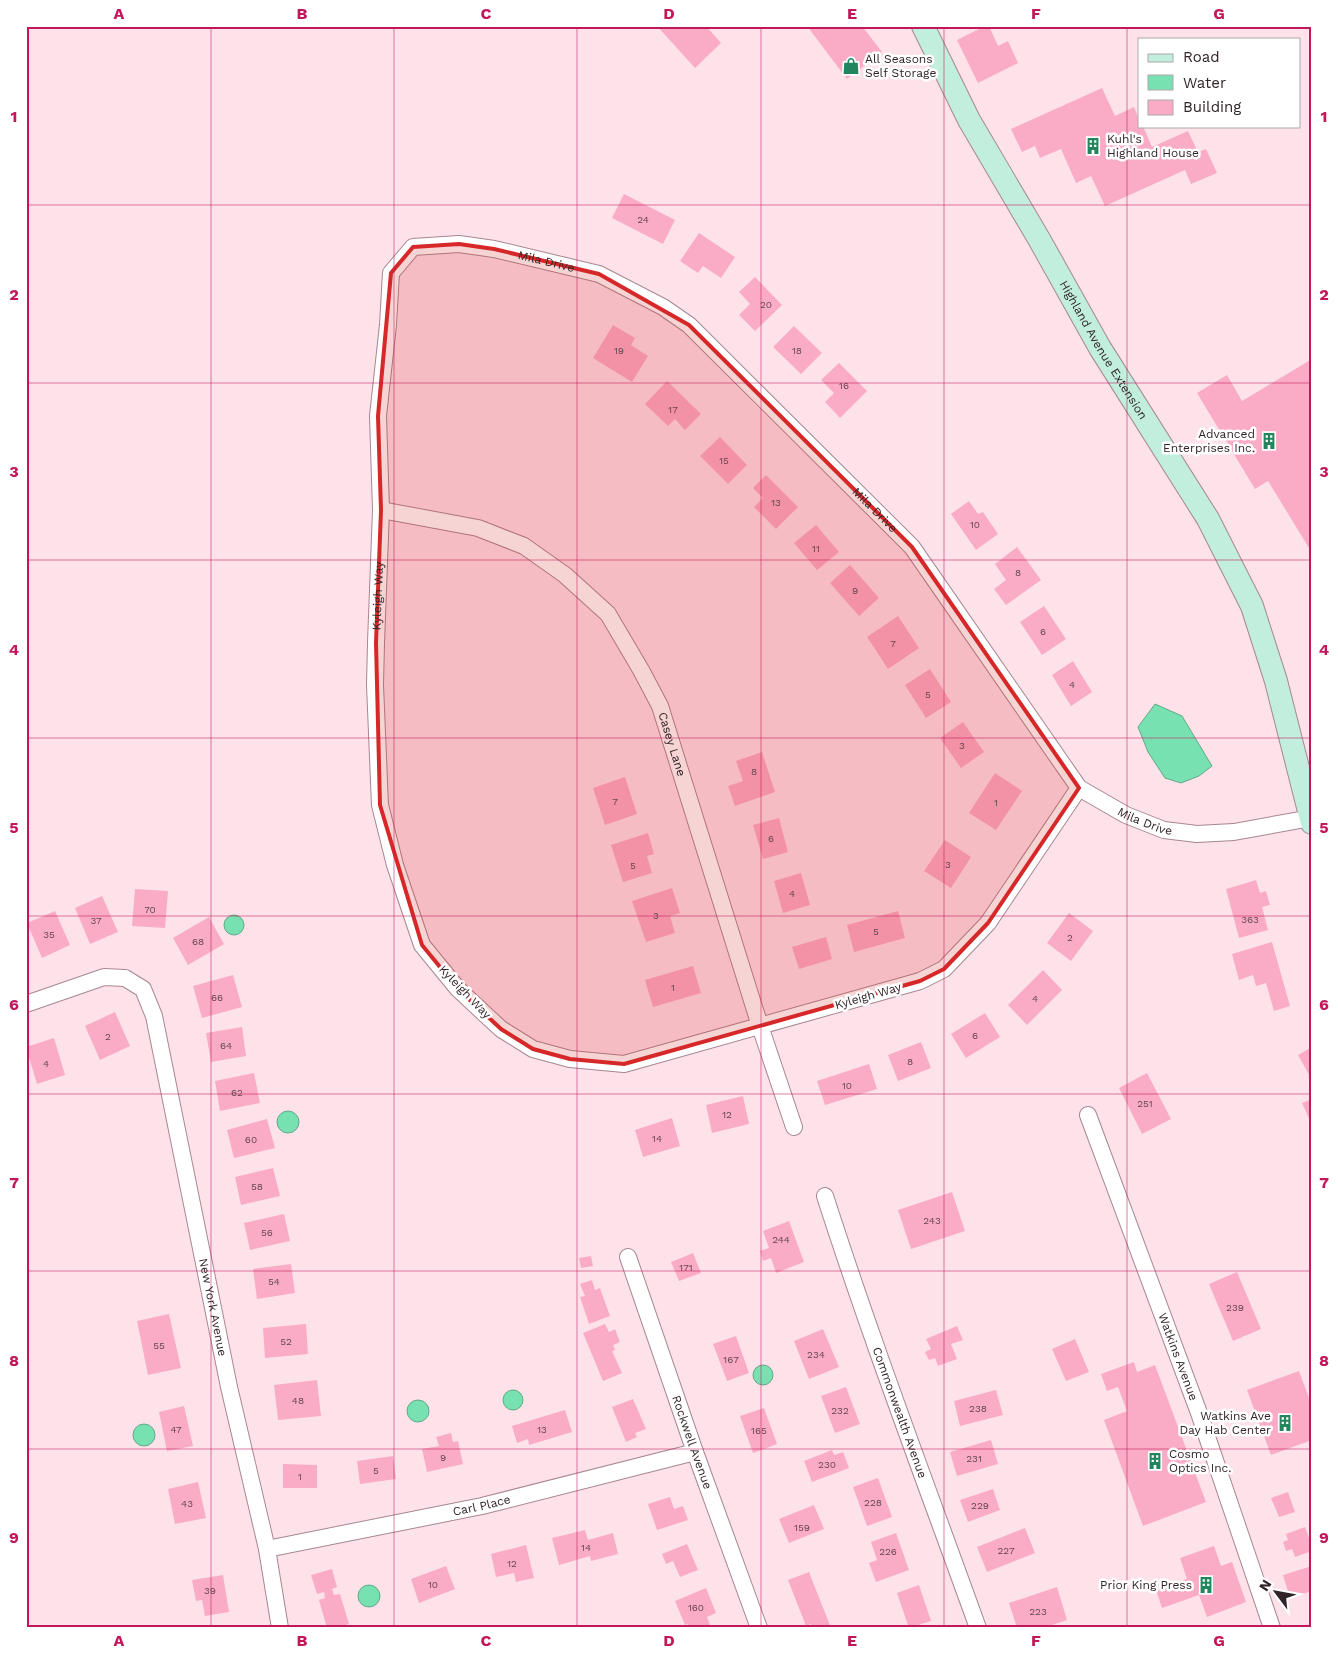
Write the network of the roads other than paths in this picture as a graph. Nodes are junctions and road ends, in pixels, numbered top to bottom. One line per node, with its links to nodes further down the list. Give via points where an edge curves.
1 (923, 26): 5 (street, Highland Avenue Extension, via 969,120 1100,348 1208,518 1252,606 1276,680)
2 (391, 273): 3 (street, Kyleigh Way, via 378,416); 4 (street, Mila Drive, via 413,247 458,244 494,249 599,274 663,307 689,325 912,547)
3 (382, 510): 7 (street, Casey Lane, via 478,528 524,546 565,575 608,614 660,706); 7 (street, Kyleigh Way, via 376,644 380,805 395,865 422,945 458,989 501,1029 533,1050 570,1059 624,1064)
4 (1079, 788): 5 (street, Mila Drive, via 1126,815 1164,830 1196,834 1234,832); 7 (street, Kyleigh Way, via 988,923 944,969 920,981)
5 (1311, 820)
6 (26, 1004): 13 (street, New York Avenue, via 104,977 125,978 143,989 154,1016 229,1387)
7 (760, 1026): 9 (street, Casey Lane)
8 (1088, 1115): 17 (street, Watkins Avenue, via 1199,1413)
9 (794, 1127)
10 (825, 1196): 16 (street, Commonwealth Avenue)
11 (628, 1256): 12 (street, Rockwell Avenue)
12 (695, 1452): 13 (street, Carl Place, via 482,1506); 15 (street, Rockwell Avenue)
13 (267, 1549): 14 (street, New York Avenue)
14 (280, 1628)
15 (759, 1628)
16 (978, 1628)
17 (1272, 1628)

